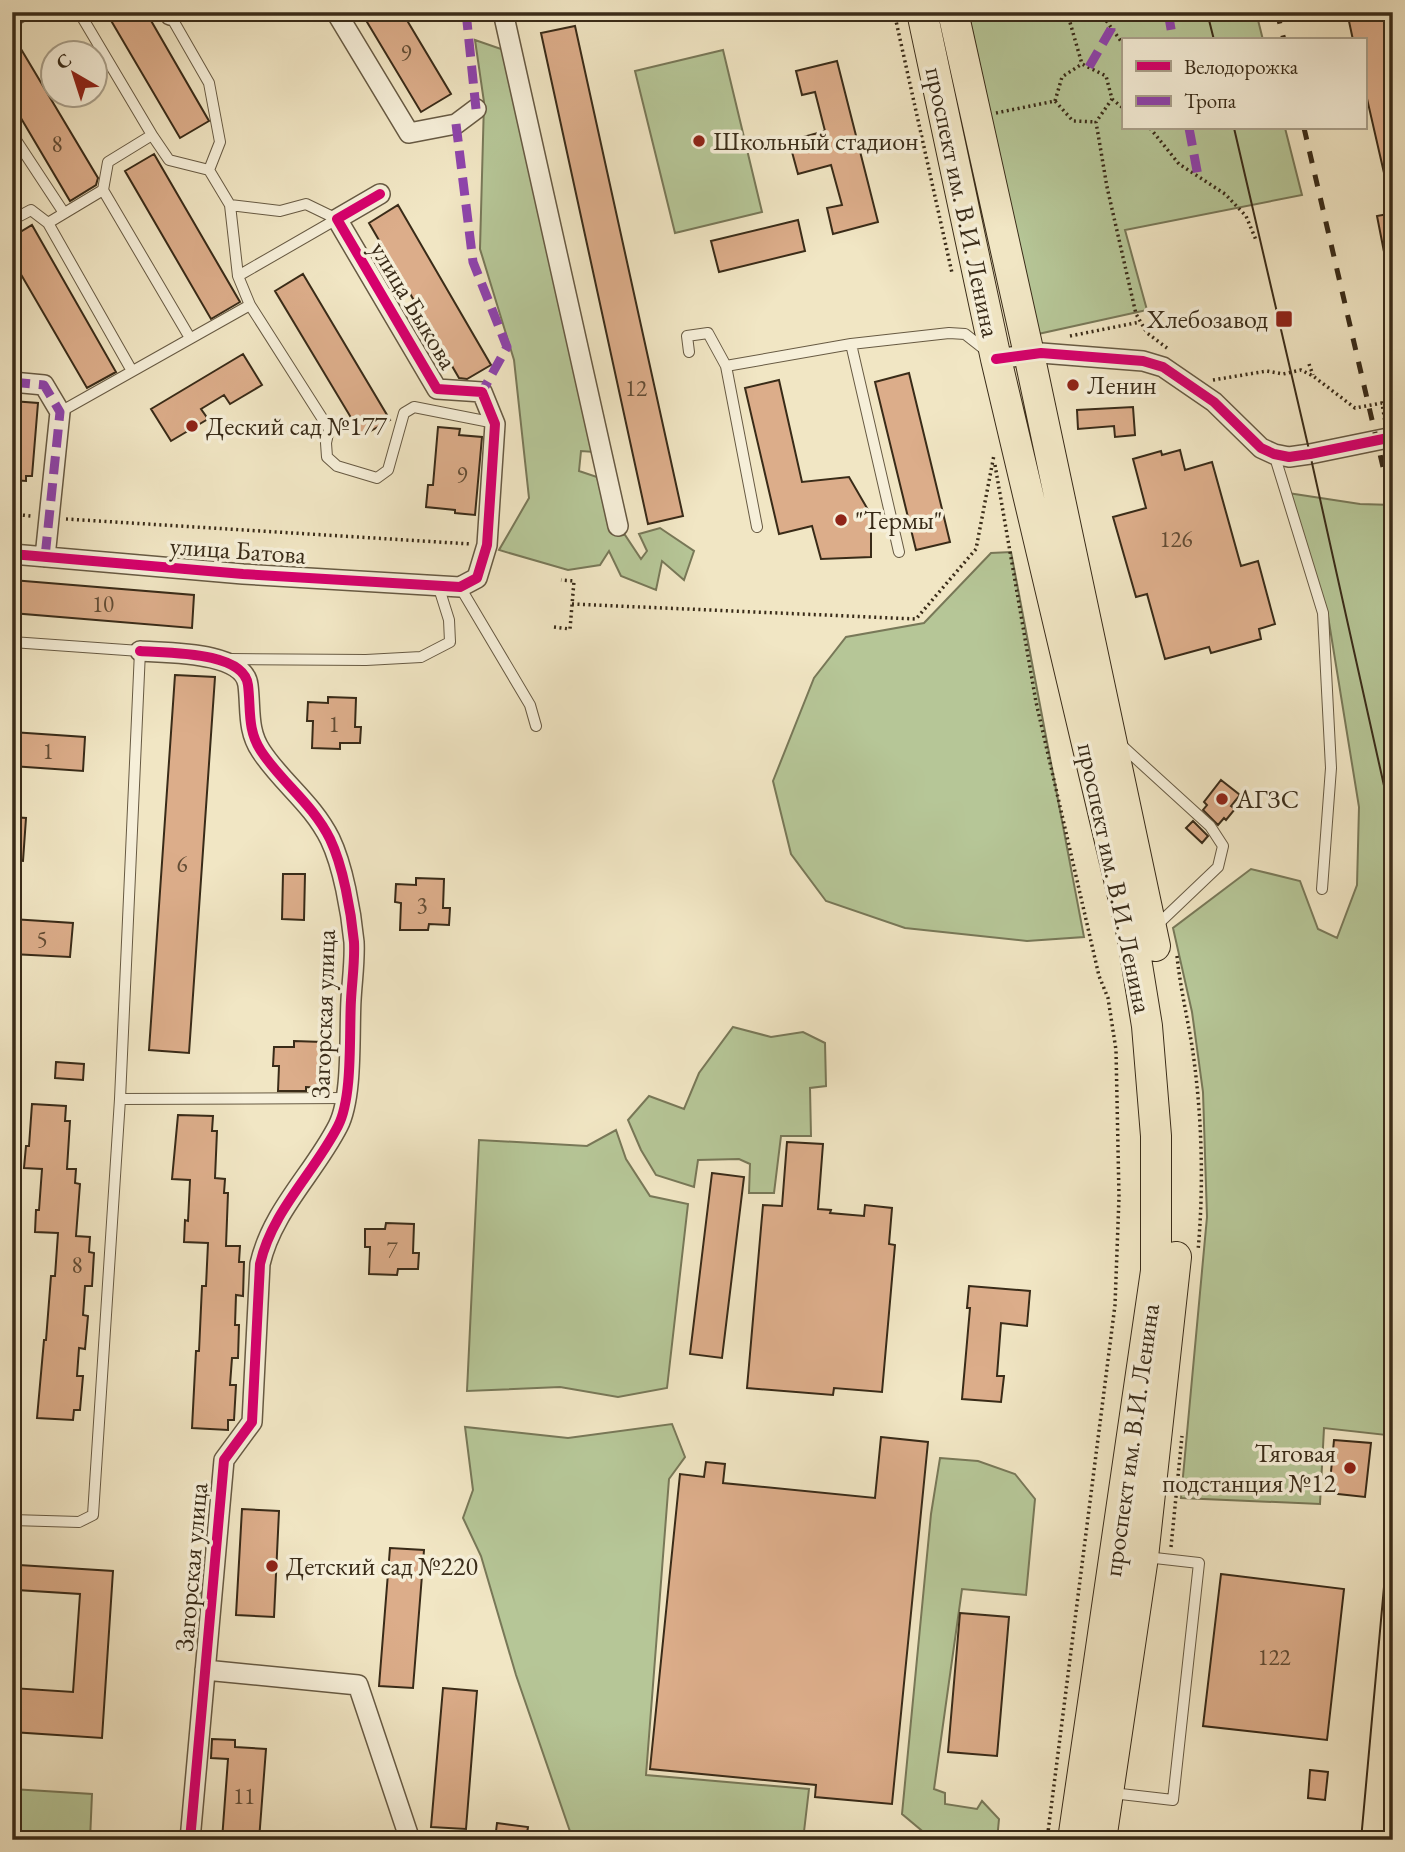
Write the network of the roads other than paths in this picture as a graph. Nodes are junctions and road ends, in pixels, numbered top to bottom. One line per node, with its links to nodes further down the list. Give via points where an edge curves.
1 (20, 12): 8 (street)
2 (79, 12): 11 (lane)
3 (336, 12): 9 (street, via 409,133 456,124)
4 (503, 12): 34 (street)
5 (922, 12): 26 (main road, проспект им. В.И. Ленина)
6 (953, 12): 25 (main road, проспект им. В.И. Ленина)
7 (171, 13): 12 (lane, via 209,83 220,142)
8 (12, 17)
9 (476, 109)
10 (12, 134): 16 (lane)
11 (152, 135): 12 (lane, via 169,160); 13 (lane, via 108,162)
12 (209, 170): 15 (lane)
13 (103, 190): 16 (lane); 22 (lane)
14 (380, 194): 17 (street)
15 (230, 205): 17 (lane, via 280,211 306,204); 20 (lane)
16 (64, 213): 19 (lane)
17 (337, 219): 20 (lane); 31 (street, улица Быкова, via 437,389 482,392)
18 (12, 220): 19 (lane, via 31,210)
19 (48, 223): 28 (lane)
20 (238, 276): 21 (lane)
21 (250, 304): 22 (lane); 31 (lane, via 328,429 327,457 337,466 377,478 388,470 404,413 414,407)
22 (190, 338): 28 (lane)
23 (851, 344): 26 (lane, via 965,334); 27 (lane); 36 (lane)
24 (689, 352): 27 (lane, via 687,336 708,333)
25 (1029, 354): 26 (street); 33 (street, via 1143,361 1163,367 1214,402 1261,448); 45 (main road, проспект им. В.И. Ленина)
26 (996, 359): 56 (main road, проспект им. В.И. Ленина, via 1132,934 1147,1026 1156,1136 1156,1271)
27 (726, 366): 35 (lane)
28 (132, 371): 30 (lane)
29 (12, 382): 30 (street, via 44,385)
30 (60, 412): 38 (street)
31 (495, 424): 40 (street, via 487,545 477,578)
32 (1393, 437): 33 (street, via 1289,457)
33 (1274, 454): 46 (lane, via 1323,613 1331,768)
34 (618, 526)
35 (757, 527)
36 (899, 552)
37 (12, 554): 38 (street, улица Батова)
38 (45, 557): 39 (street, улица Батова)
39 (438, 585): 40 (street, улица Батова); 43 (lane, via 449,620 450,642 421,657)
40 (460, 587): 44 (lane, via 530,705)
41 (12, 642): 42 (lane)
42 (139, 651): 43 (street); 49 (lane)
43 (223, 659): 48 (street, Загорская улица, via 242,670 248,681 251,732 262,752 316,814 344,882 354,943)
44 (536, 726)
45 (1110, 736): 47 (main road, проспект им. В.И. Ленина); 47 (lane, via 1210,826 1223,846 1218,867)
46 (1322, 890)
47 (1152, 930): 51 (main road, проспект им. В.И. Ленина, via 1167,1020 1176,1134 1176,1272)
48 (346, 1098): 49 (lane); 52 (street, Загорская улица, via 339,1124 275,1224 260,1264 252,1422 224,1460)
49 (120, 1099): 50 (lane, via 93,1515 79,1522)
50 (12, 1520)
51 (1143, 1557): 53 (main road, проспект им. В.И. Ленина); 53 (lane, via 1199,1563 1173,1800)
52 (205, 1670): 54 (street, Загорская улица); 55 (street, via 358,1685)
53 (1108, 1793): 57 (main road, проспект им. В.И. Ленина)
54 (190, 1840)
55 (410, 1840)
56 (1073, 1840)
57 (1101, 1840)

